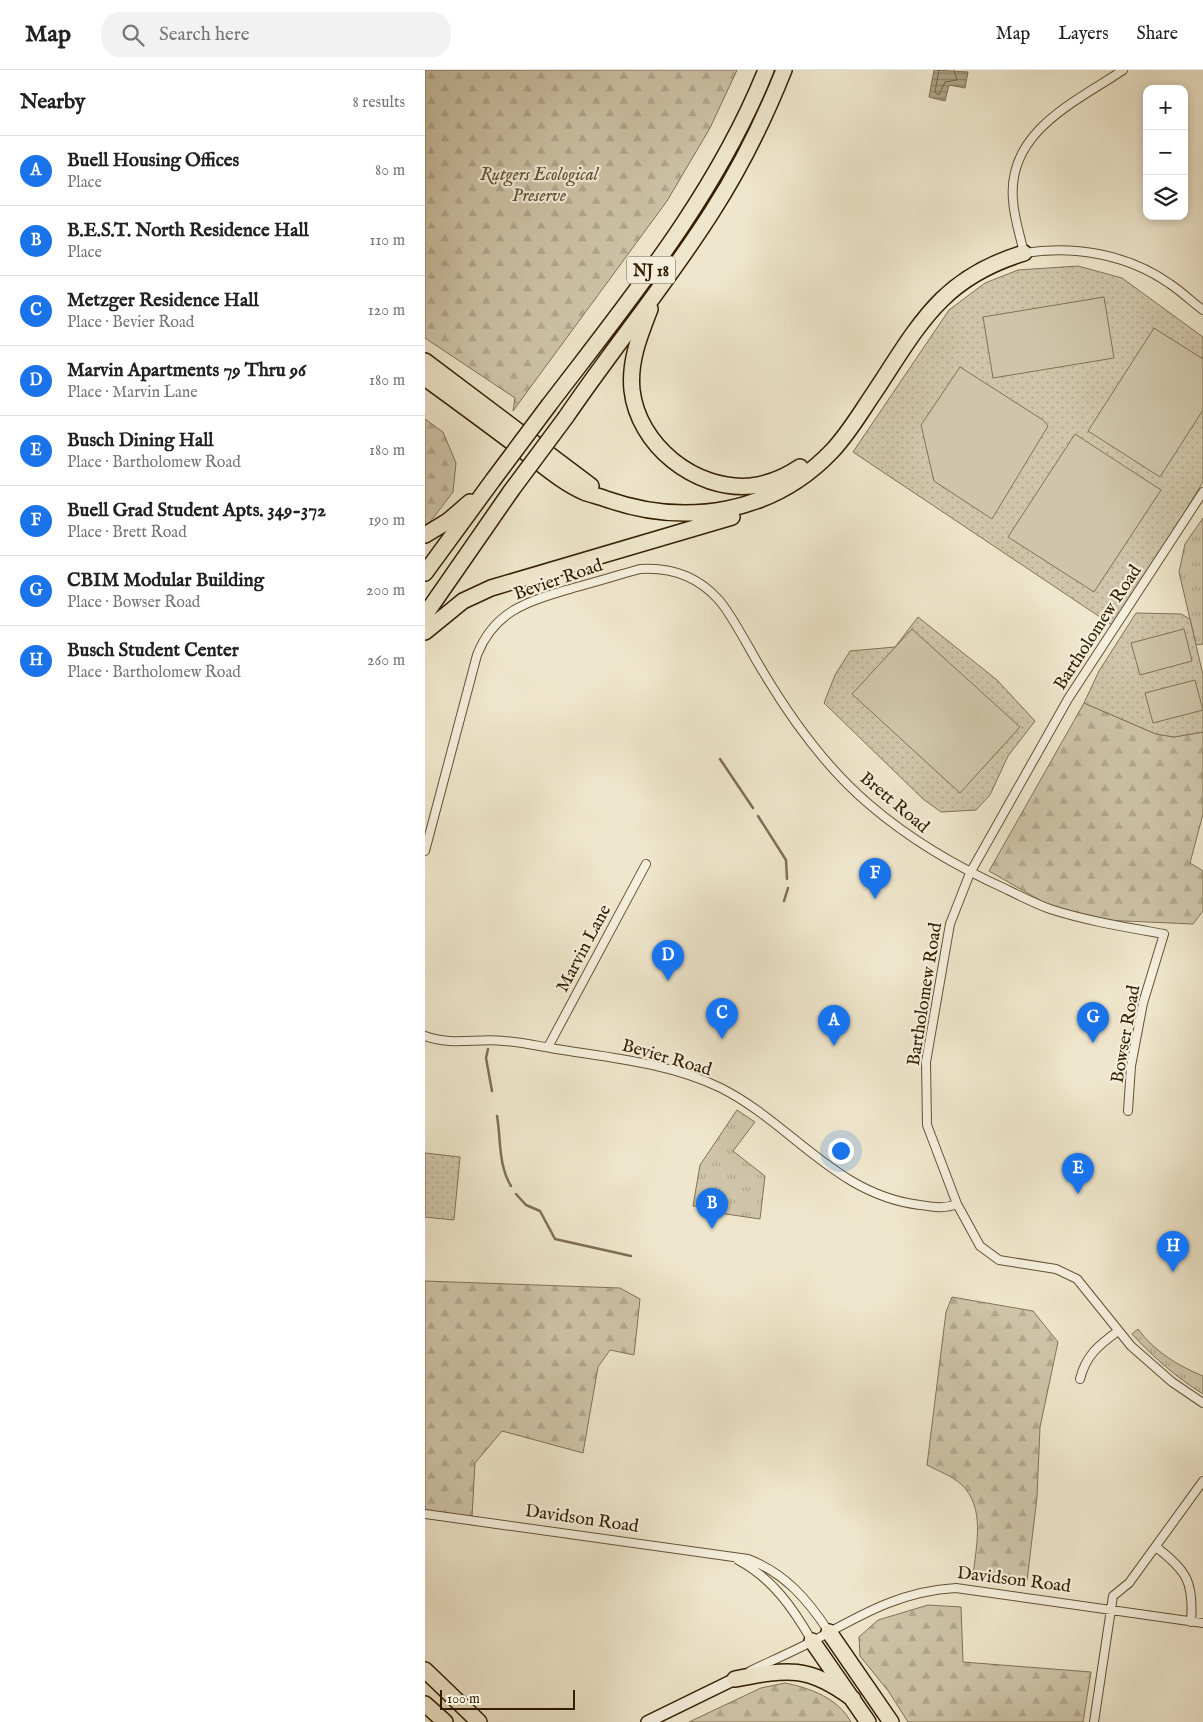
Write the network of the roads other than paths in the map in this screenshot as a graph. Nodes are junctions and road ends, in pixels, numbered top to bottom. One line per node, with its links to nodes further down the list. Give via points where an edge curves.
1 (755, 70): 5 (highway, via 734,126)
2 (766, 70): 5 (highway, NJ 18)
3 (784, 70): 7 (highway, NJ 18, via 765,116 732,179)
4 (1123, 70): 6 (street, via 1044,123 1024,149 1015,173 1013,199)
5 (730, 147): 12 (highway, NJ 18, bridge, via 674,239)
6 (1024, 253): 8 (street, via 1076,250 1115,258 1165,280); 11 (highway, via 981,269 946,293 921,323)
7 (656, 292): 11 (highway, via 634,358 632,392 643,424 655,443 673,461 709,481 751,486 786,475); 19 (highway, NJ 18, bridge)
8 (1203, 310)
9 (425, 361): 14 (highway)
10 (425, 378): 14 (highway, via 551,471 584,492)
11 (833, 450): 15 (highway, via 790,485)
12 (491, 483): 16 (highway, via 448,521); 17 (highway, NJ 18)
13 (1203, 492): 23 (street, Bartholomew Road, via 1068,699)
14 (606, 498): 15 (highway, via 665,513 707,513)
15 (741, 507): 20 (highway, via 731,518 491,588 458,604)
16 (425, 535)
17 (425, 573)
18 (692, 578): 21 (street, Bevier Road, via 665,569 640,569 525,603 487,633 477,655); 23 (street, Brett Road, via 719,600 795,722 845,780 894,824)
19 (425, 615)
20 (425, 632)
21 (425, 850)
22 (646, 864): 26 (street, Marvin Lane)
23 (970, 872): 24 (street, Brett Road, via 1048,908 1100,923); 28 (street, Bartholomew Road, via 949,924 926,1062 927,1126)
24 (1164, 934): 27 (street, Bowser Road, via 1143,1002 1131,1066)
25 (425, 1036): 26 (street, Bevier Road, via 443,1041 503,1040)
26 (548, 1047): 28 (street, Bevier Road, via 612,1056 694,1077 753,1107 827,1166 860,1187 908,1204 949,1208)
27 (1128, 1111)
28 (957, 1204): 29 (street, Bartholomew Road, via 987,1253 1007,1263 1067,1273 1084,1287)
29 (1118, 1331): 30 (street, via 1094,1349 1087,1358); 31 (street, Bartholomew Road, via 1154,1367)
30 (1080, 1379)
31 (1203, 1403)
32 (1203, 1481): 34 (street)
33 (425, 1514): 35 (street, Davidson Road)
34 (1155, 1547): 36 (street, via 1129,1583 1113,1596); 37 (street, via 1187,1576 1193,1593)
35 (733, 1558): 39 (street, Davidson Road, via 749,1559 776,1572 798,1590); 40 (street, Davidson Road, via 757,1572 781,1595)
36 (1111, 1609): 37 (street, Davidson Road); 39 (street, Davidson Road, via 956,1588 941,1589 919,1592 883,1604); 50 (street)
37 (1191, 1622): 38 (street, Davidson Road)
38 (1203, 1623)
39 (829, 1632): 40 (street, Davidson Road); 49 (highway)
40 (812, 1641): 42 (street, Davidson Road); 43 (highway)
41 (425, 1670): 46 (highway)
42 (735, 1679): 43 (highway, via 785,1670 805,1672 836,1686); 47 (main road, Davidson Road)
43 (853, 1699): 48 (highway)
44 (425, 1704): 45 (highway)
45 (445, 1722)
46 (479, 1722)
47 (647, 1722)
48 (868, 1722)
49 (891, 1722)
50 (1094, 1722)

